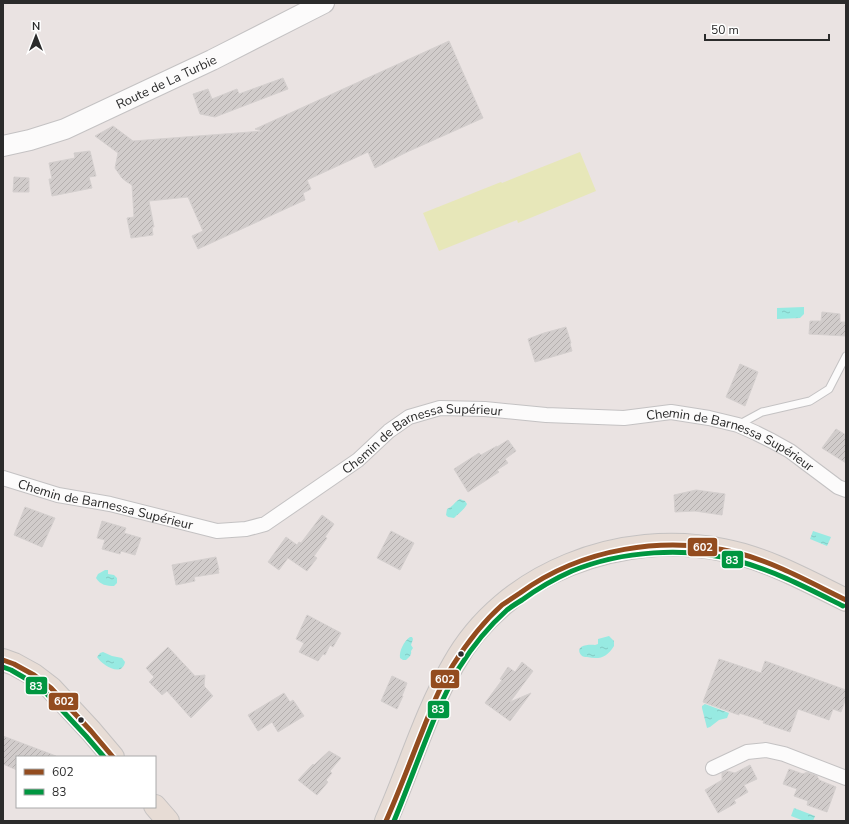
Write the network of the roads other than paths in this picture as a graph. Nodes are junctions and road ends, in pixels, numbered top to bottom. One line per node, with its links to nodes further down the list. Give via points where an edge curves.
1 (324, 3): 2 (main road, Route de La Turbie, via 212,60 65,129)
2 (3, 146)
3 (846, 356): 4 (lane, via 830,389 810,401 762,412)
4 (738, 426): 5 (street, Chemin de Barnessa Supérieur, via 671,412 624,418 440,408 409,417 389,431 358,460 265,524 246,529 217,531 110,504 58,494); 6 (street, Chemin de Barnessa Supérieur, via 790,451)
5 (3, 478)
6 (846, 490)
7 (846, 600): 14 (main road, via 780,568 750,557 702,547 664,544 632,548 595,555 569,564 517,593 492,614 466,645 453,664 431,708)
8 (3, 660): 9 (main road, via 34,675 51,688)
9 (112, 756)
10 (713, 768): 11 (street, via 747,752 766,750 784,754)
11 (846, 778)
12 (156, 807): 13 (main road)
13 (168, 821)
14 (386, 821)

